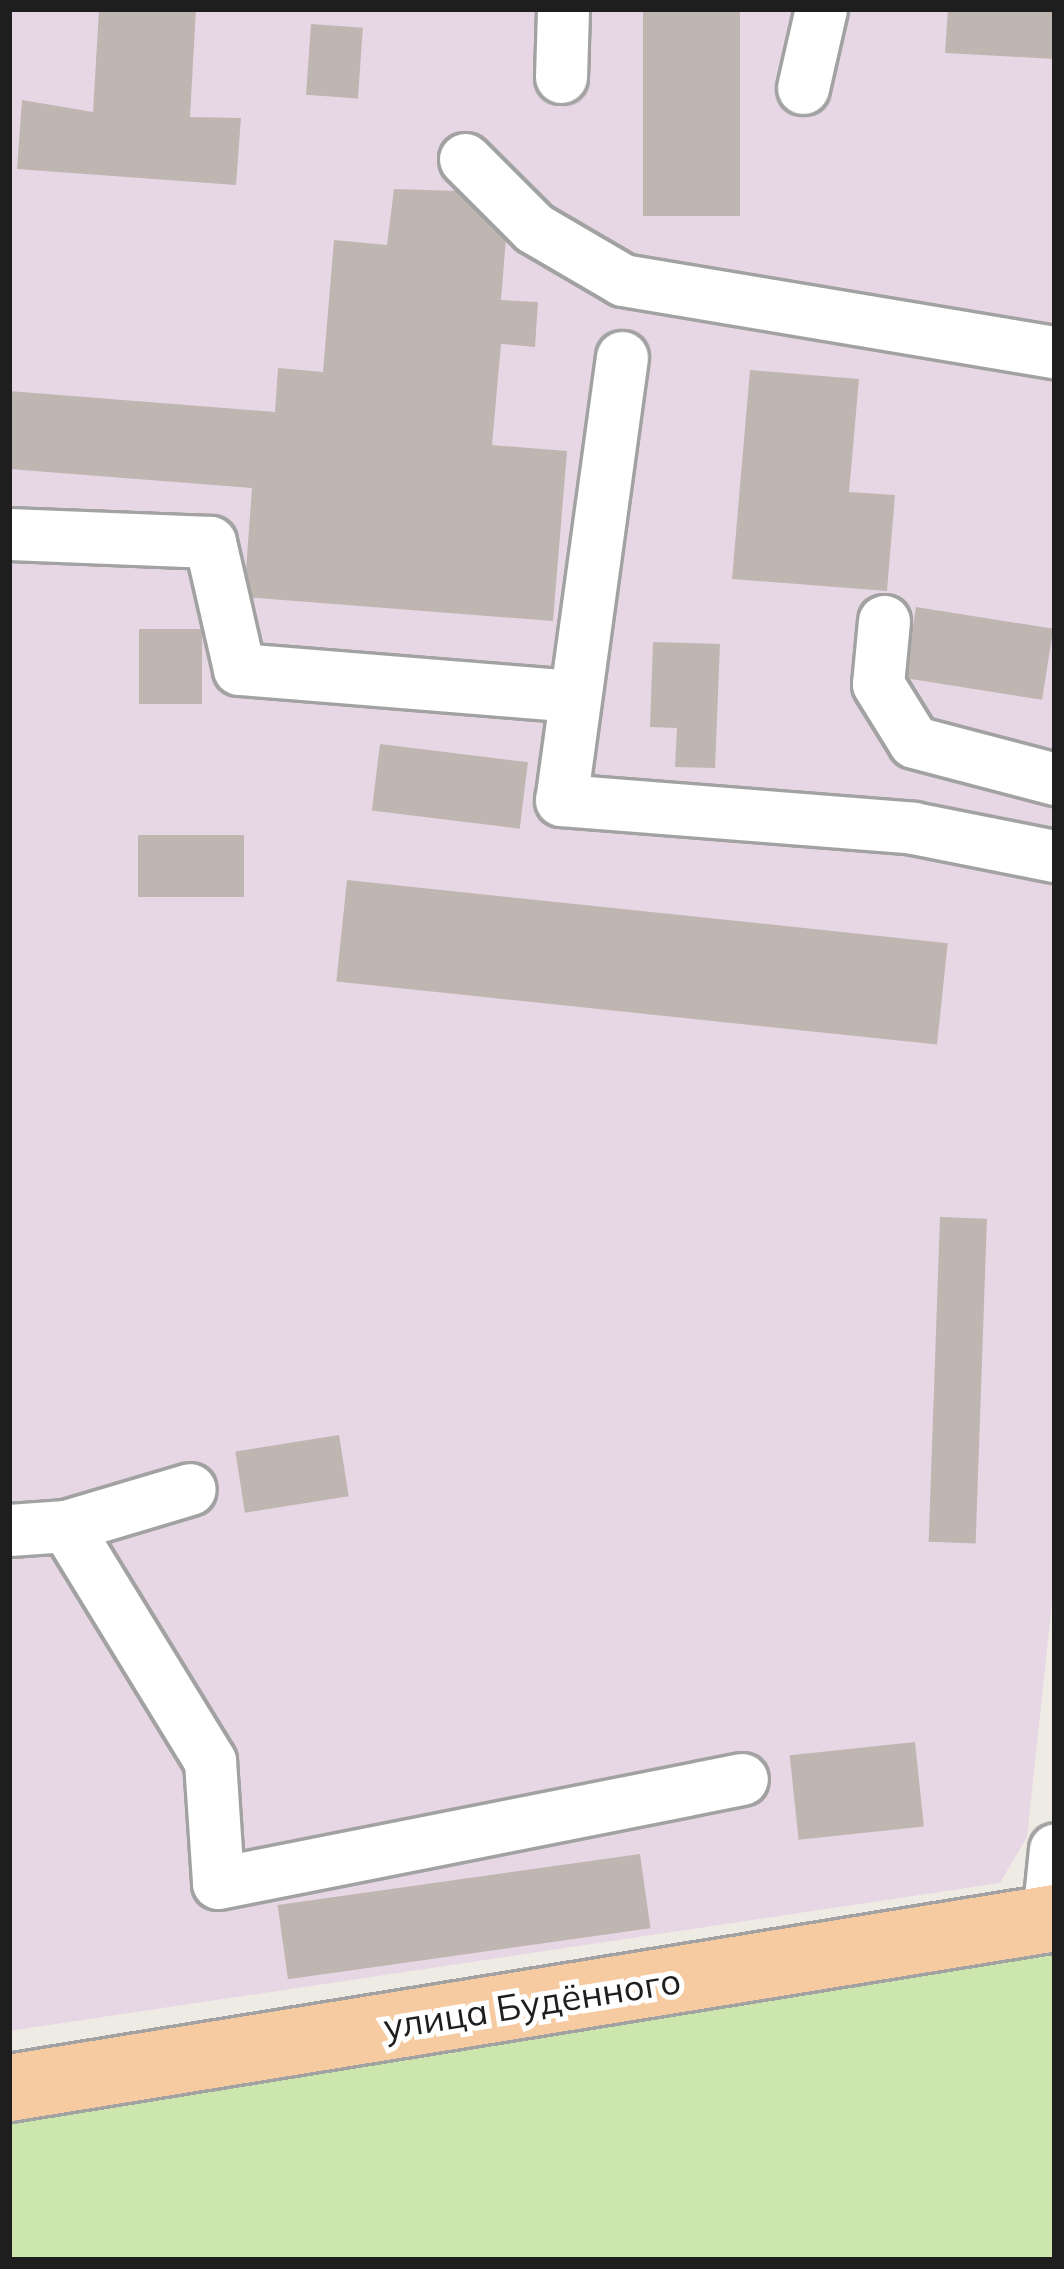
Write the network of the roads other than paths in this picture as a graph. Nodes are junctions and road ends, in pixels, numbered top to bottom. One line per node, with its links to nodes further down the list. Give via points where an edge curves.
1 (562, 9): 3 (street)
2 (821, 9): 4 (street)
3 (560, 76)
4 (803, 88)
5 (465, 159): 6 (street, via 534,228 623,280)
6 (1055, 352)
7 (622, 357): 10 (street)
8 (9, 534): 10 (street, via 210,542 239,669)
9 (884, 621): 11 (street, via 878,684 914,742)
10 (575, 696): 12 (street, via 561,800 914,828)
11 (1055, 779)
12 (1055, 856)
13 (190, 1489): 14 (street)
14 (66, 1526): 15 (street); 16 (street, via 210,1761 218,1883)
15 (9, 1530)
16 (742, 1779)
17 (1055, 1850): 18 (street)
18 (1052, 1918): 19 (main road, улица Будённого)
19 (9, 2088)

